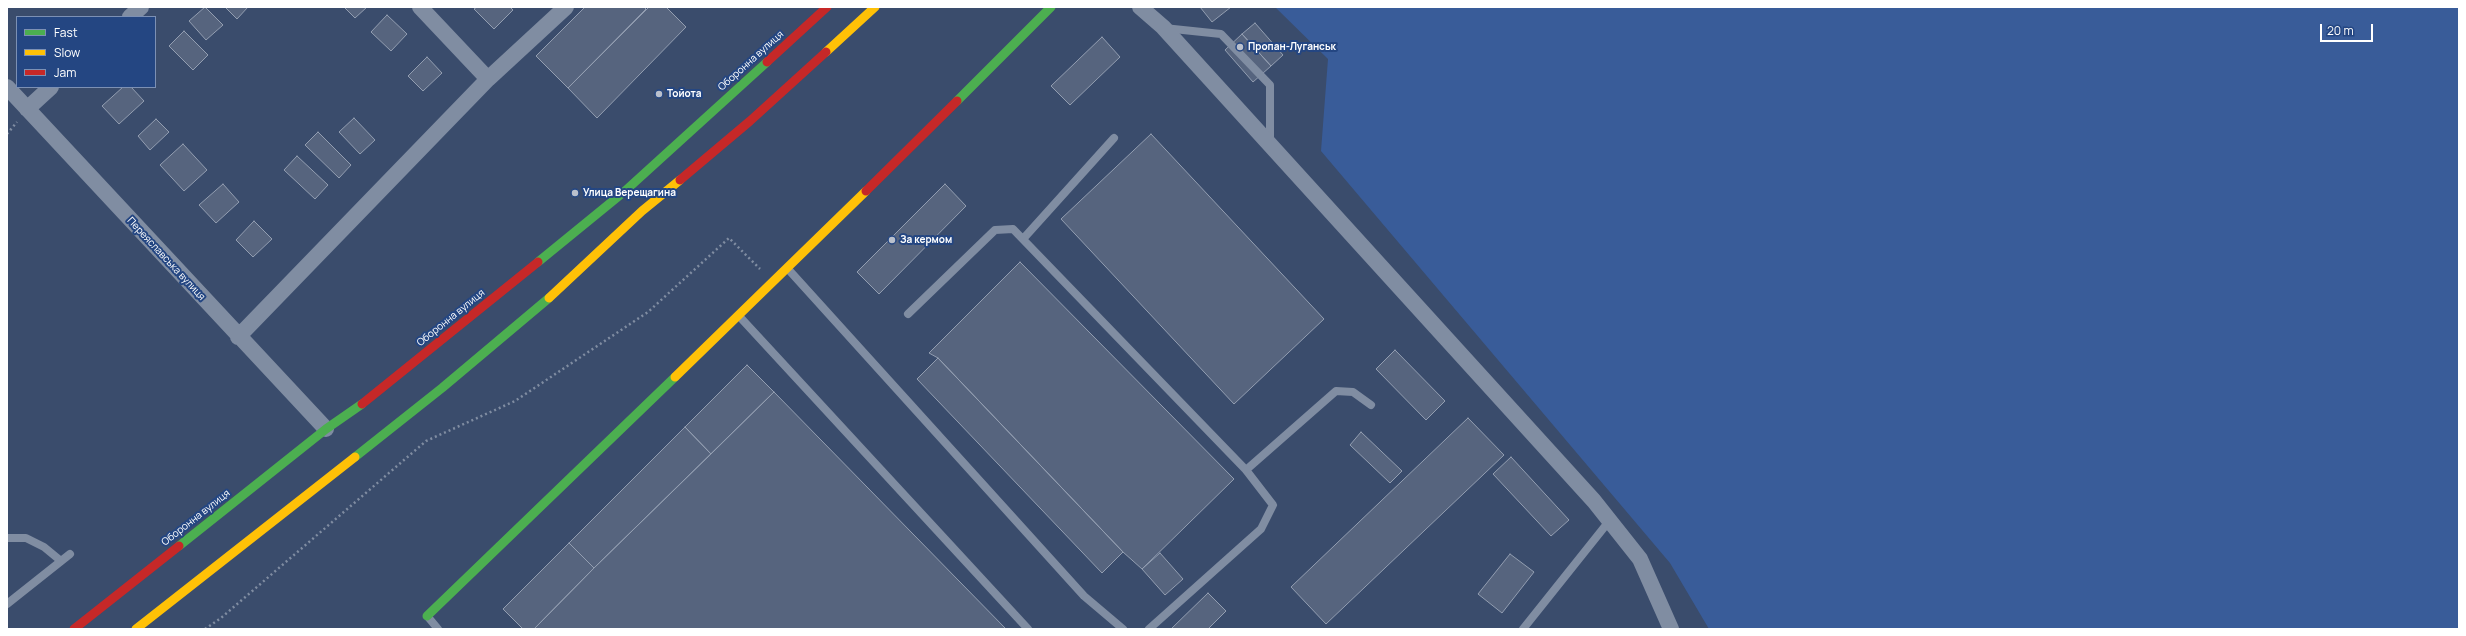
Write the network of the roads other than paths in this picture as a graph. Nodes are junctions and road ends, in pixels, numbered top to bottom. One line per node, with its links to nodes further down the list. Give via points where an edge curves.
1 (141, 7): 8 (street)
2 (420, 7): 10 (street)
3 (566, 7): 10 (street)
4 (827, 7): 22 (main road, Оборонна вулиця, via 625,191 378,392)
5 (875, 7): 31 (main road, via 750,121 642,211 563,286 446,385)
6 (1051, 7): 17 (main road)
7 (1140, 7): 9 (street)
8 (131, 16)
9 (1163, 28): 15 (street); 15 (lane, via 1221,34 1270,85)
10 (488, 79): 20 (street)
11 (7, 87): 13 (street, Переяславська вулиця)
12 (50, 88): 13 (street)
13 (27, 109): 20 (street, Переяславська вулиця)
14 (1114, 138): 16 (lane)
15 (1270, 146): 24 (street)
16 (1023, 240): 18 (lane, via 1013,229 995,230); 23 (lane)
17 (788, 269): 19 (main road); 35 (lane, via 1084,596)
18 (908, 314)
19 (739, 316): 29 (main road); 34 (lane)
20 (238, 337): 22 (street, Переяславська вулиця)
21 (1371, 405): 23 (lane, via 1353,392 1336,391)
22 (326, 429): 30 (main road, Оборонна вулиця)
23 (1246, 470): 36 (lane, via 1273,505 1261,529)
24 (1610, 520): 37 (lane); 38 (street, via 1640,559)
25 (7, 538): 27 (lane, via 26,538 44,546)
26 (70, 554): 27 (lane)
27 (61, 562): 28 (lane)
28 (7, 604)
29 (427, 616): 32 (lane); 33 (lane)
30 (74, 629)
31 (136, 629)
32 (423, 629)
33 (438, 629)
34 (1028, 629)
35 (1124, 629)
36 (1149, 629)
37 (1523, 629)
38 (1671, 629)

